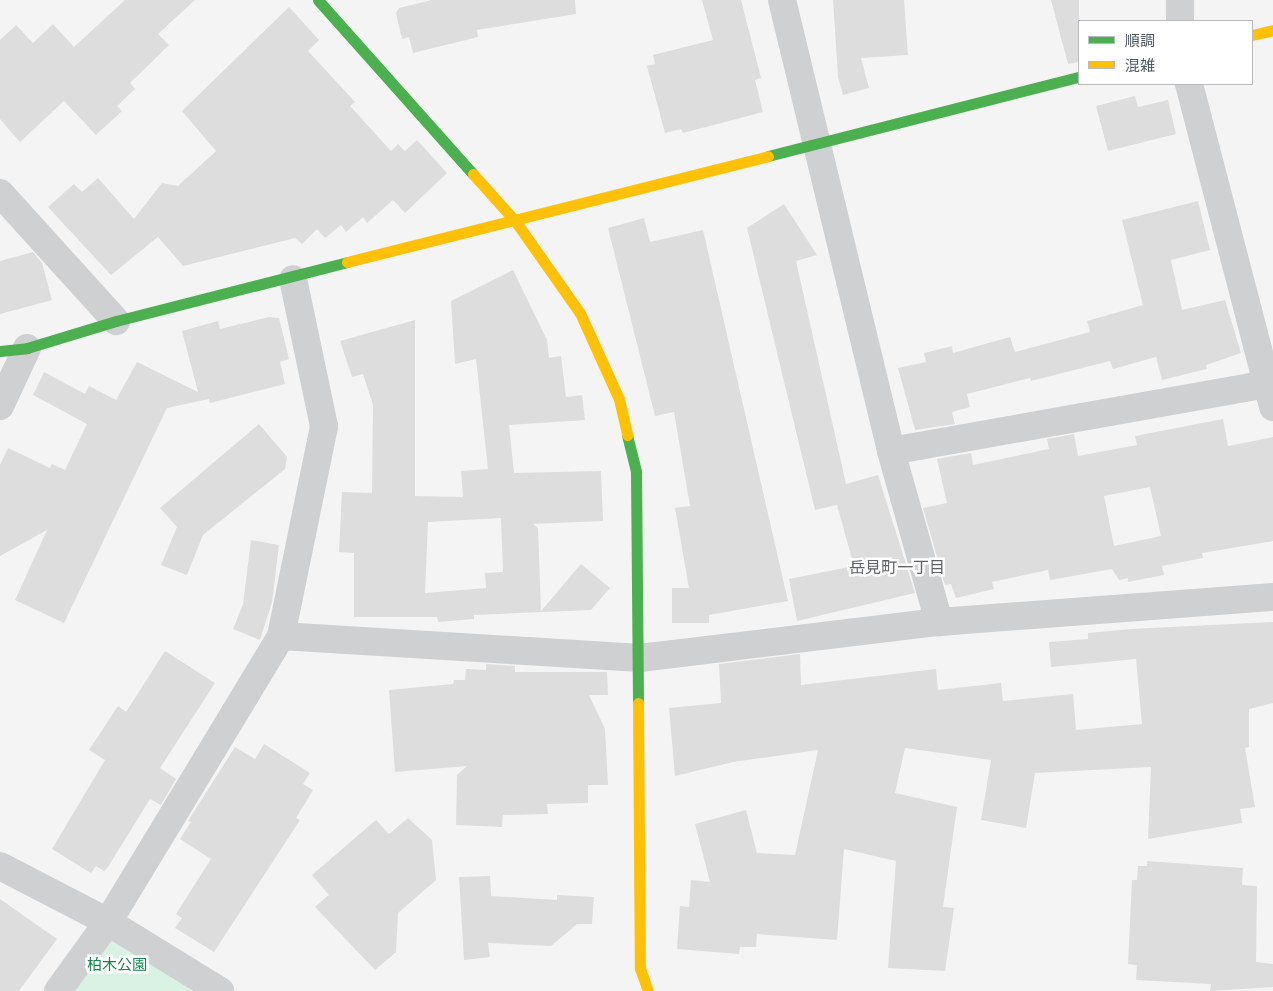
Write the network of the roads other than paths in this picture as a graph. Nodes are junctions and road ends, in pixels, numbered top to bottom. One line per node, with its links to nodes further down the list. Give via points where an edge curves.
1 (318, 0): 11 (street)
2 (782, 0): 9 (street)
3 (1180, 0): 4 (street)
4 (1180, 20)
5 (1273, 30): 6 (street)
6 (1253, 35)
7 (1078, 77): 9 (street)
8 (1189, 85): 16 (street)
9 (816, 144): 11 (street); 18 (street)
10 (0, 193): 13 (street)
11 (516, 222): 12 (street); 22 (street, via 580,313 619,399 636,472)
12 (293, 279): 13 (street); 21 (street, via 324,426)
13 (116, 321): 14 (street)
14 (27, 348): 15 (street); 17 (street)
15 (0, 351)
16 (1270, 395): 18 (street)
17 (0, 406)
18 (891, 451): 20 (street)
19 (1273, 597): 20 (street)
20 (939, 622): 22 (street)
21 (281, 636): 22 (street); 24 (street)
22 (640, 658): 28 (street, via 640,968)
23 (0, 866): 24 (street)
24 (108, 922): 25 (street); 26 (street)
25 (58, 991)
26 (220, 991)
27 (632, 991): 28 (street)
28 (648, 991)

